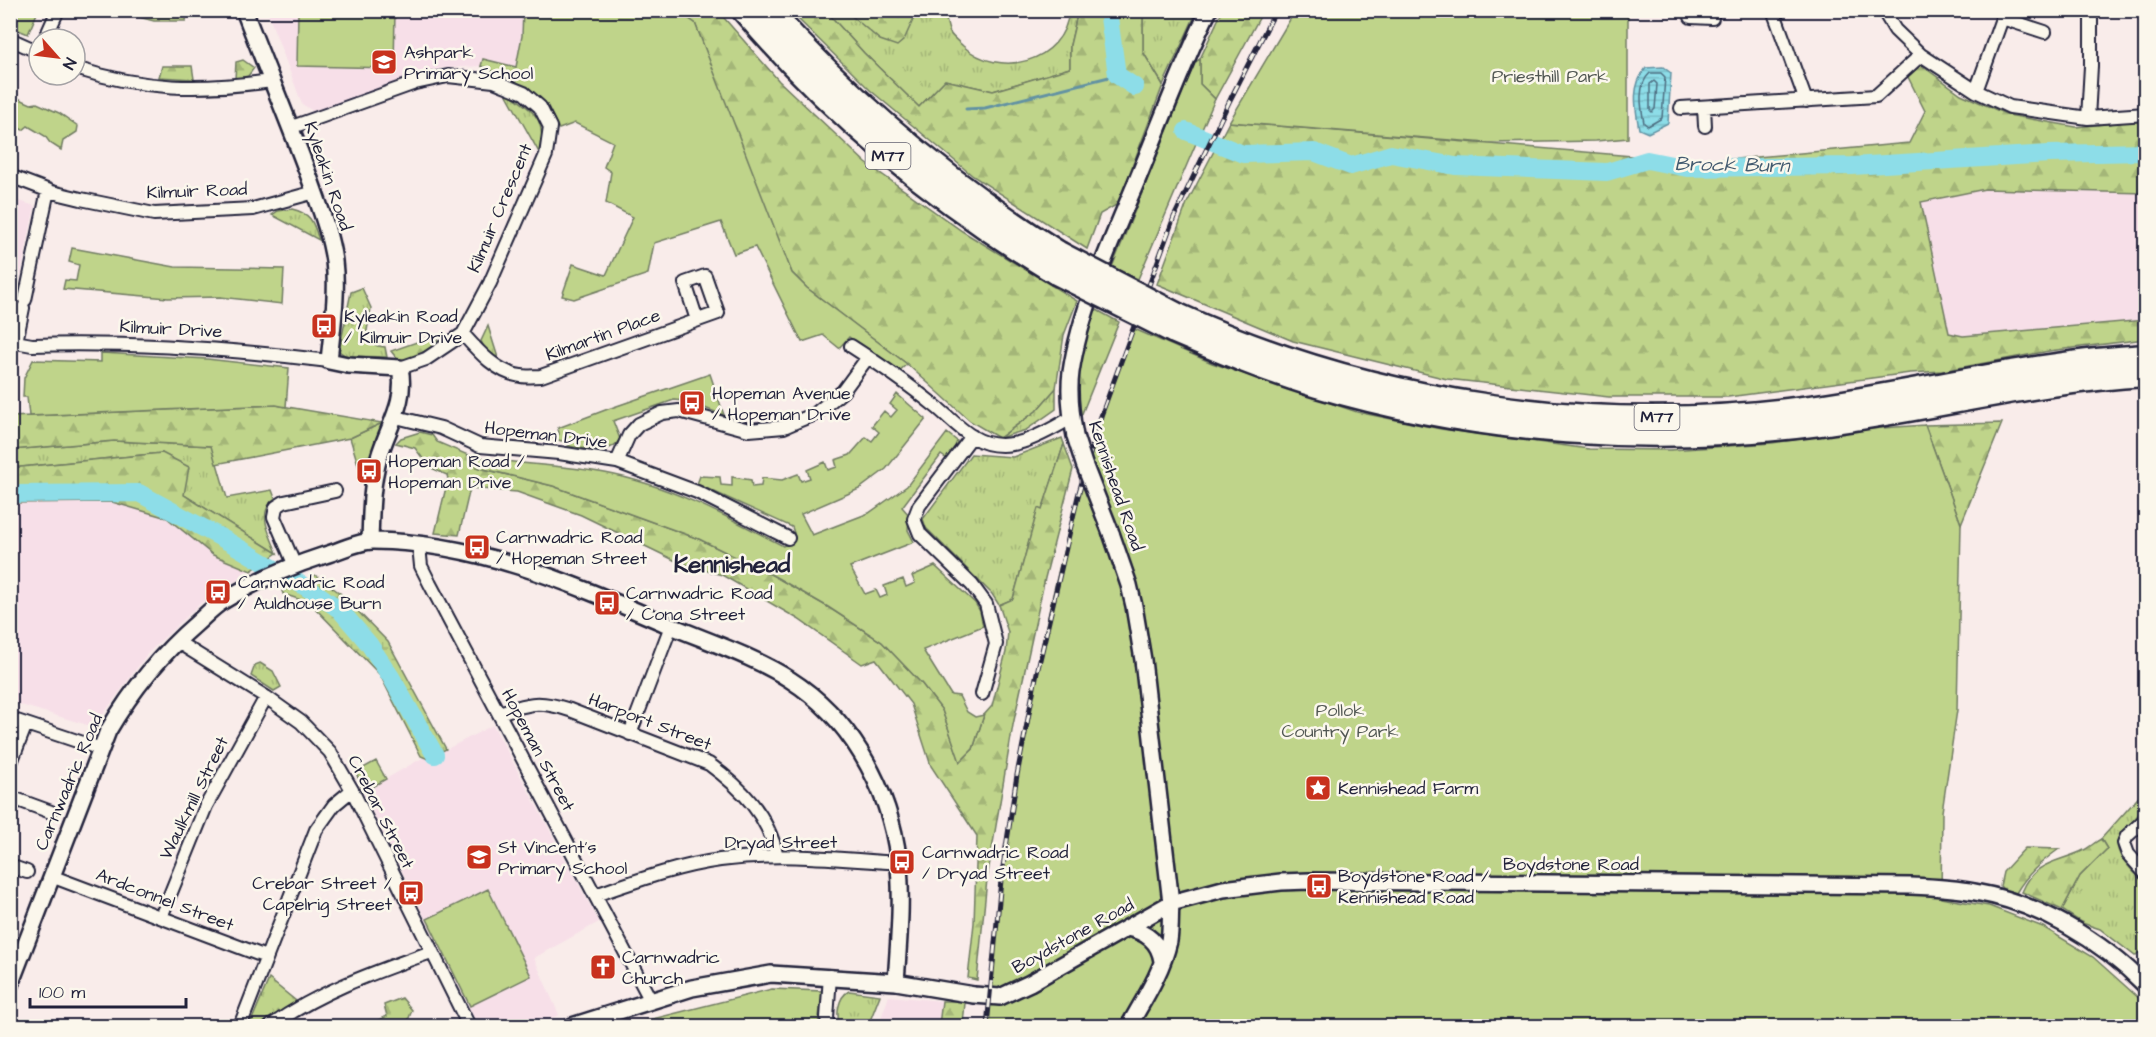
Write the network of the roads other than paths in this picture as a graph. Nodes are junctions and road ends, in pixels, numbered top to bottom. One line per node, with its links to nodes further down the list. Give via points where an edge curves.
1 (58, 10): 12 (street)
2 (244, 10): 18 (street, Kyleakin Road)
3 (743, 10): 30 (highway, M77, via 813,88 940,197 1022,253)
4 (769, 10): 30 (highway, M77, via 834,79 921,157 1010,221)
5 (1209, 10): 43 (street, Kennishead Road, via 1114,235 1088,308 1070,374)
6 (1691, 10): 7 (street, via 1691,17 1712,18)
7 (1712, 10)
8 (1773, 10): 20 (street)
9 (1883, 10): 16 (street, via 1895,30)
10 (2091, 10): 24 (street)
11 (2003, 14): 13 (street); 19 (street)
12 (50, 27)
13 (2045, 32)
14 (10, 39): 15 (street)
15 (27, 47)
16 (1921, 55): 19 (street); 20 (street, via 1876,96)
17 (87, 72): 18 (street, via 149,86 183,88)
18 (270, 81): 26 (street, Kyleakin Road)
19 (1976, 91): 24 (street, via 2010,107)
20 (1806, 101): 22 (street)
21 (1681, 108): 22 (street)
22 (1704, 108): 25 (street)
23 (2145, 114): 24 (street)
24 (2088, 118)
25 (1705, 126)
26 (292, 127): 29 (street, Kyleakin Road); 32 (street, Kilmuir Crescent, via 415,82 448,76 494,81 524,93 540,107 550,127 546,155 490,283)
27 (10, 176): 28 (street, Kilmuir Road)
28 (48, 190): 29 (street, Kilmuir Road, via 154,214 253,208); 33 (street)
29 (315, 192): 37 (street, Kyleakin Road, via 334,263)
30 (1058, 263): 39 (highway, M77, bridge, via 1231,356 1317,386 1413,411 1546,430 1630,435 1721,434 1812,425 2036,387)
31 (697, 320): 32 (street, Kilmartin Place, via 541,376 520,376 504,369 486,358)
32 (463, 334): 38 (street, Kilmuir Crescent, via 426,359)
33 (13, 341): 37 (street, Kilmuir Drive, via 32,345 174,346)
34 (851, 346): 36 (street)
35 (2145, 354): 39 (highway, M77)
36 (868, 357): 44 (street); 45 (street, via 843,391 815,414 784,427 749,430 679,411 662,413 639,424 629,435)
37 (329, 361): 38 (street, Kilmuir Crescent)
38 (400, 368): 42 (street, via 402,393)
39 (2099, 369): 40 (highway, M77); 41 (highway)
40 (2145, 375)
41 (2145, 383)
42 (396, 417): 45 (street, Hopeman Drive, via 441,428 480,446); 50 (street, via 372,484)
43 (1071, 417): 44 (street, via 1018,443 1002,445); 74 (street, Kennishead Road, bridge, via 1134,606)
44 (972, 436): 55 (street, via 919,506 914,519 923,538 986,604 996,644)
45 (617, 462): 49 (street, Hopeman Drive, via 697,492)
46 (318, 481): 48 (street)
47 (335, 491): 48 (street)
48 (321, 494): 52 (street, via 276,507 274,517)
49 (788, 538)
50 (370, 541): 51 (street, Carnwadric Road); 52 (street, Carnwadric Road)
51 (419, 546): 53 (street, Carnwadric Road, via 481,555 530,569); 57 (street, Hopeman Street, via 426,575)
52 (301, 564): 54 (street, Carnwadric Road, via 220,603)
53 (671, 626): 60 (street); 68 (street, Carnwadric Road, via 764,664 796,682 820,702 860,751 878,784 891,818)
54 (176, 641): 56 (street, Crebar Street); 61 (street, Carnwadric Road, via 129,696)
55 (982, 694)
56 (266, 697): 63 (street, Crebar Street, via 301,722 330,752); 75 (street, Waulkmill Street, via 206,806)
57 (498, 713): 60 (street, Harport Street, via 536,702 570,710); 73 (street, Hopeman Street)
58 (11, 719): 59 (street)
59 (26, 724): 61 (street); 62 (street)
60 (630, 734): 67 (street, Harport Street, via 709,764 728,777 766,823)
61 (100, 749): 72 (street, Carnwadric Road)
62 (10, 765)
63 (352, 790): 77 (street, Crebar Street); 78 (street, via 316,830)
64 (10, 797): 65 (street)
65 (51, 812)
66 (2145, 819): 71 (street, via 2124,843)
67 (777, 856): 68 (street, Dryad Street); 73 (street, Dryad Street, via 703,863)
68 (900, 863): 81 (street, Carnwadric Road)
69 (10, 866): 70 (street)
70 (27, 872)
71 (2145, 874)
72 (51, 876): 75 (street, Ardconnel Street); 82 (street, Carnwadric Road)
73 (595, 895): 84 (street, Hopeman Street)
74 (1171, 903): 76 (street, Boydstone Road); 79 (street, Kennishead Road, via 1169,938); 83 (street, Boydstone Road, via 1223,889 1299,882 1942,888 1977,892 2048,916 2088,938)
75 (161, 917): 78 (street, Ardconnel Street)
76 (1127, 928): 79 (street, via 1154,941); 81 (street, Boydstone Road, via 1000,997)
77 (431, 952): 86 (street, via 339,986); 87 (street, Crebar Street)
78 (266, 957): 85 (street)
79 (1162, 961): 90 (street, Kennishead Road)
80 (830, 976): 81 (street, Boydstone Road); 84 (street, Boydstone Road, via 771,974 692,988); 89 (street)
81 (896, 982)
82 (10, 985)
83 (2145, 986)
84 (651, 1001): 88 (street, Boydstone Road)
85 (240, 1026)
86 (272, 1026)
87 (470, 1026)
88 (572, 1026)
89 (829, 1026)
90 (1129, 1026)

